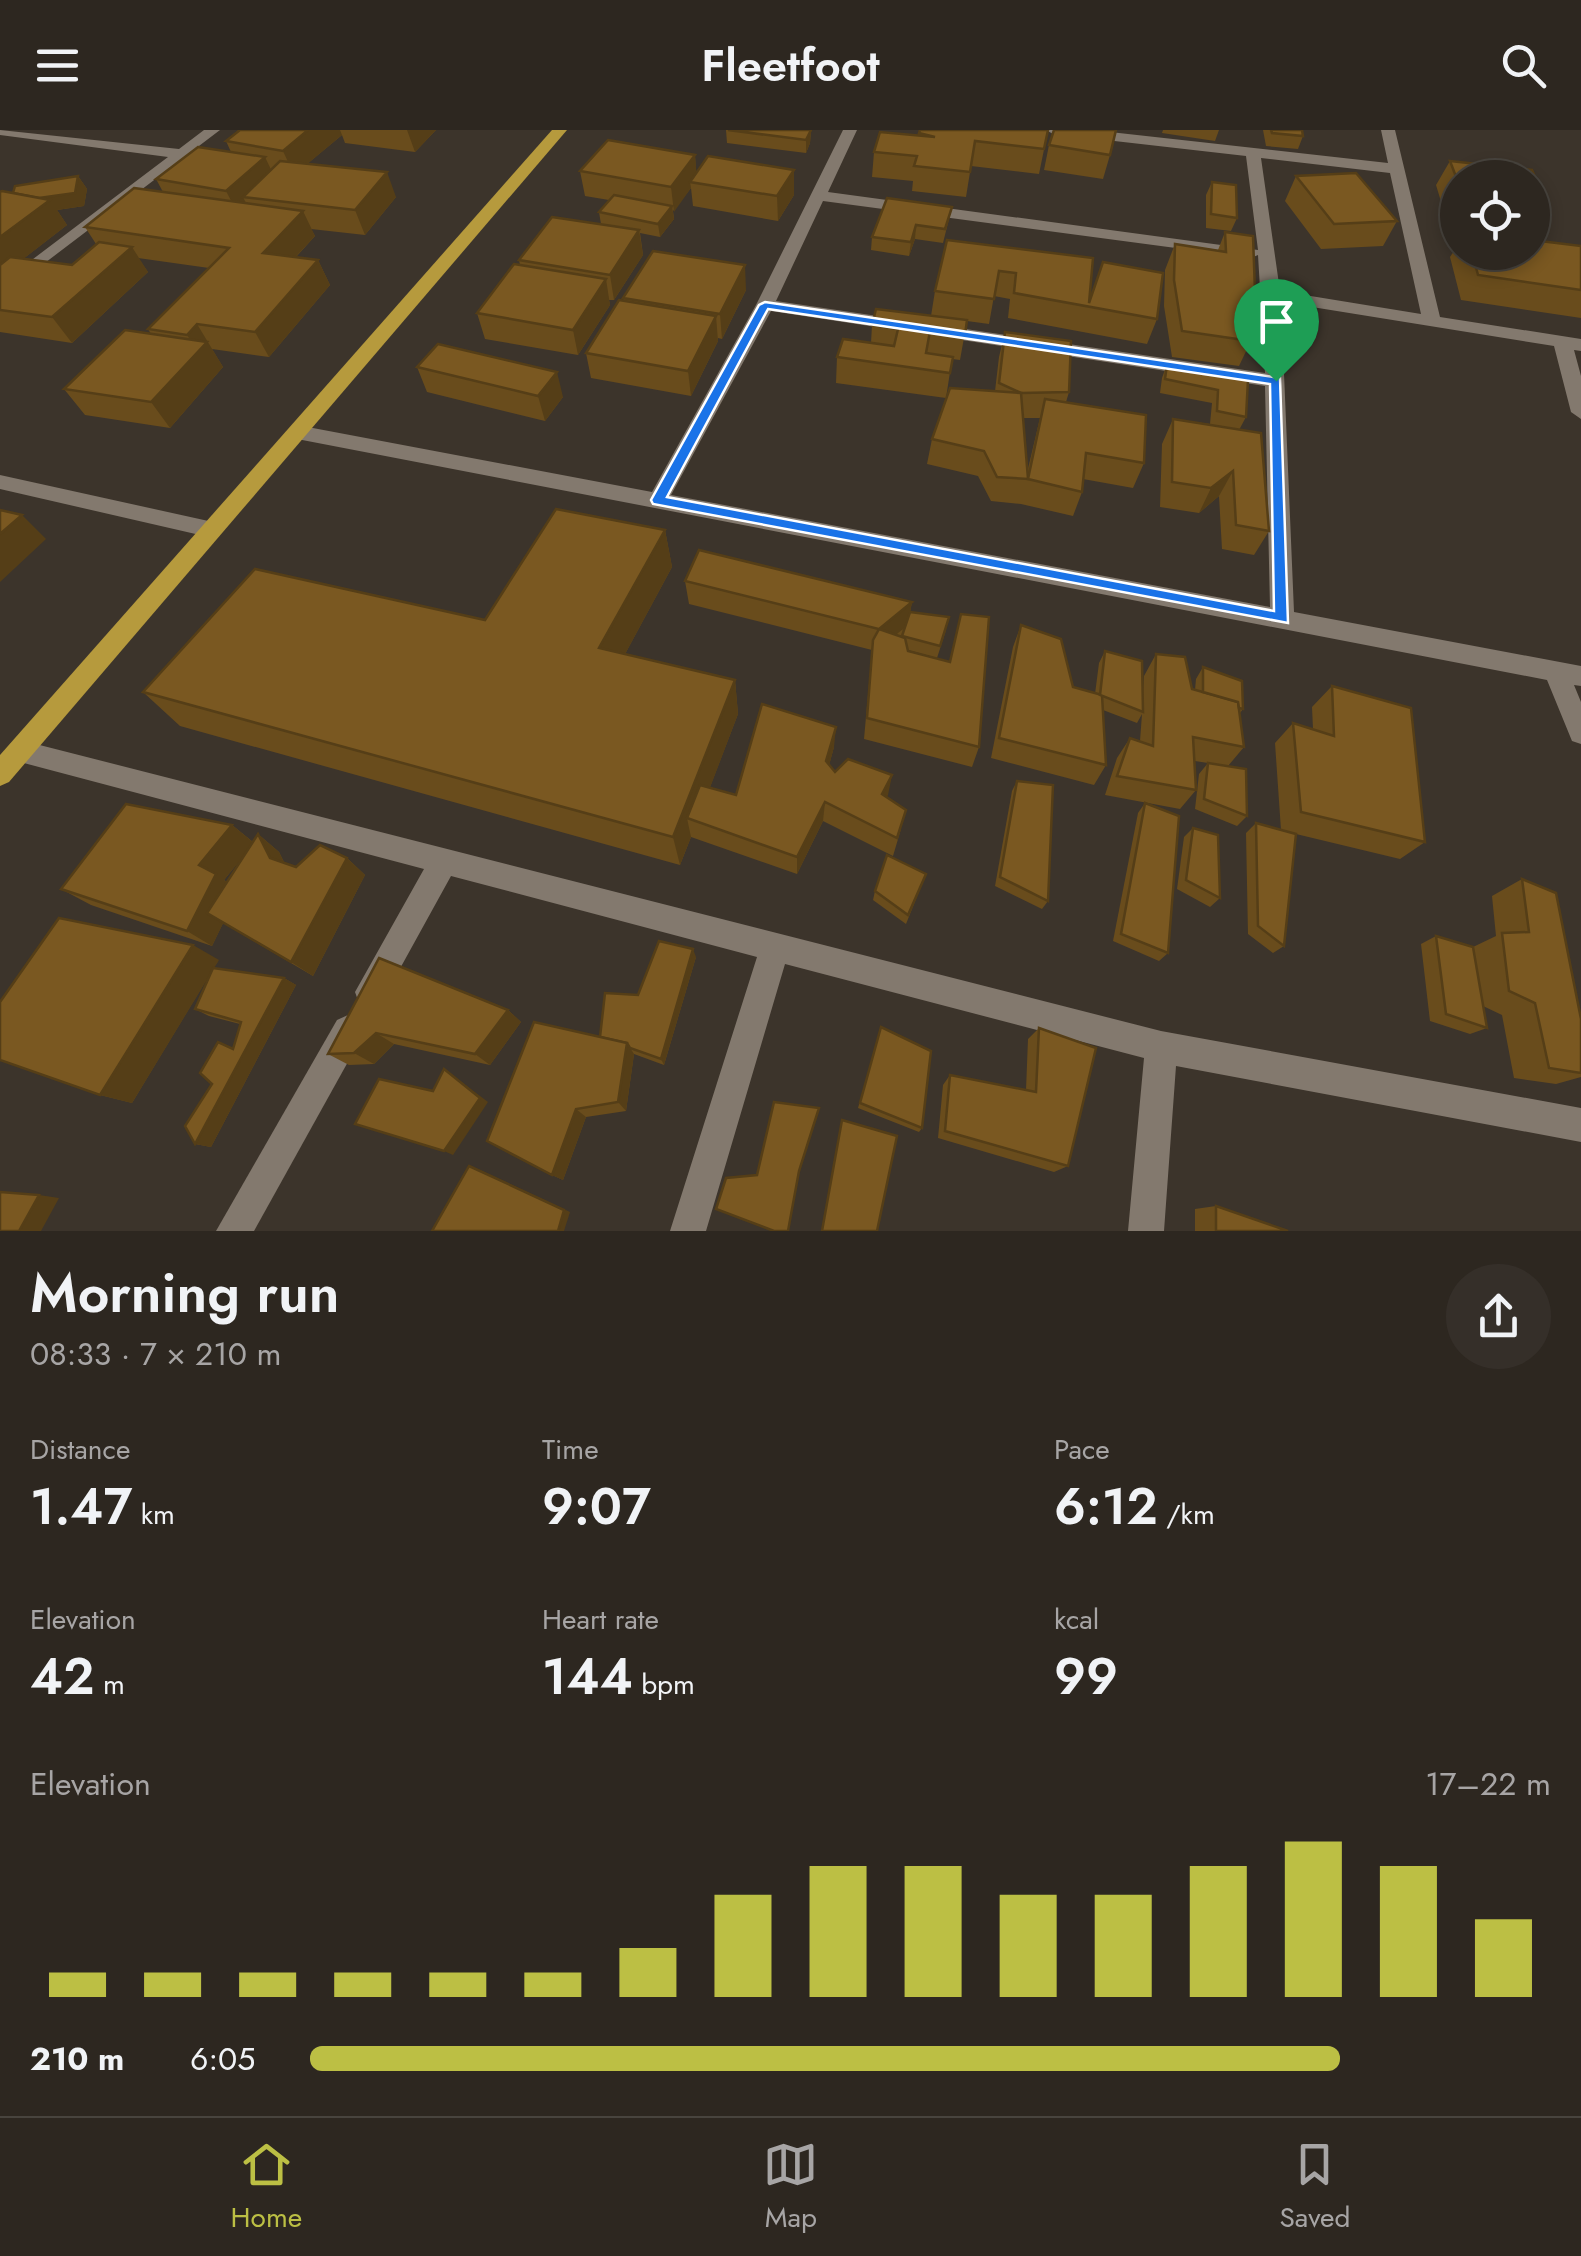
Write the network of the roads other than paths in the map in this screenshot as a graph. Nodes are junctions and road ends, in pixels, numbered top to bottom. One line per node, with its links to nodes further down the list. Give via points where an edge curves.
1 (213, 130): 7 (street)
2 (560, 130): 19 (main road)
3 (850, 130): 10 (street)
4 (1053, 130): 8 (street)
5 (1388, 130): 9 (street)
6 (0, 131): 7 (street)
7 (184, 154): 12 (street)
8 (1253, 154): 9 (street); 11 (street)
9 (1397, 169): 15 (street)
10 (819, 196): 11 (street); 14 (street)
11 (1267, 255): 13 (street)
12 (0, 292)
13 (1272, 296): 15 (street); 17 (street)
14 (765, 305): 17 (street); 21 (street)
15 (1432, 320): 16 (street)
16 (1571, 343): 18 (street)
17 (1276, 381): 23 (street)
18 (1581, 412)
19 (297, 432): 21 (street); 22 (main road)
20 (0, 482): 22 (street)
21 (658, 500): 23 (street)
22 (213, 530): 26 (main road)
23 (1282, 619): 24 (street)
24 (1568, 674): 25 (street)
25 (1581, 732)
26 (10, 762): 27 (street)
27 (443, 862): 28 (street); 31 (street)
28 (776, 947): 29 (street); 32 (street)
29 (1161, 1047): 30 (street); 33 (street)
30 (1581, 1125)
31 (234, 1231)
32 (688, 1231)
33 (1146, 1231)

